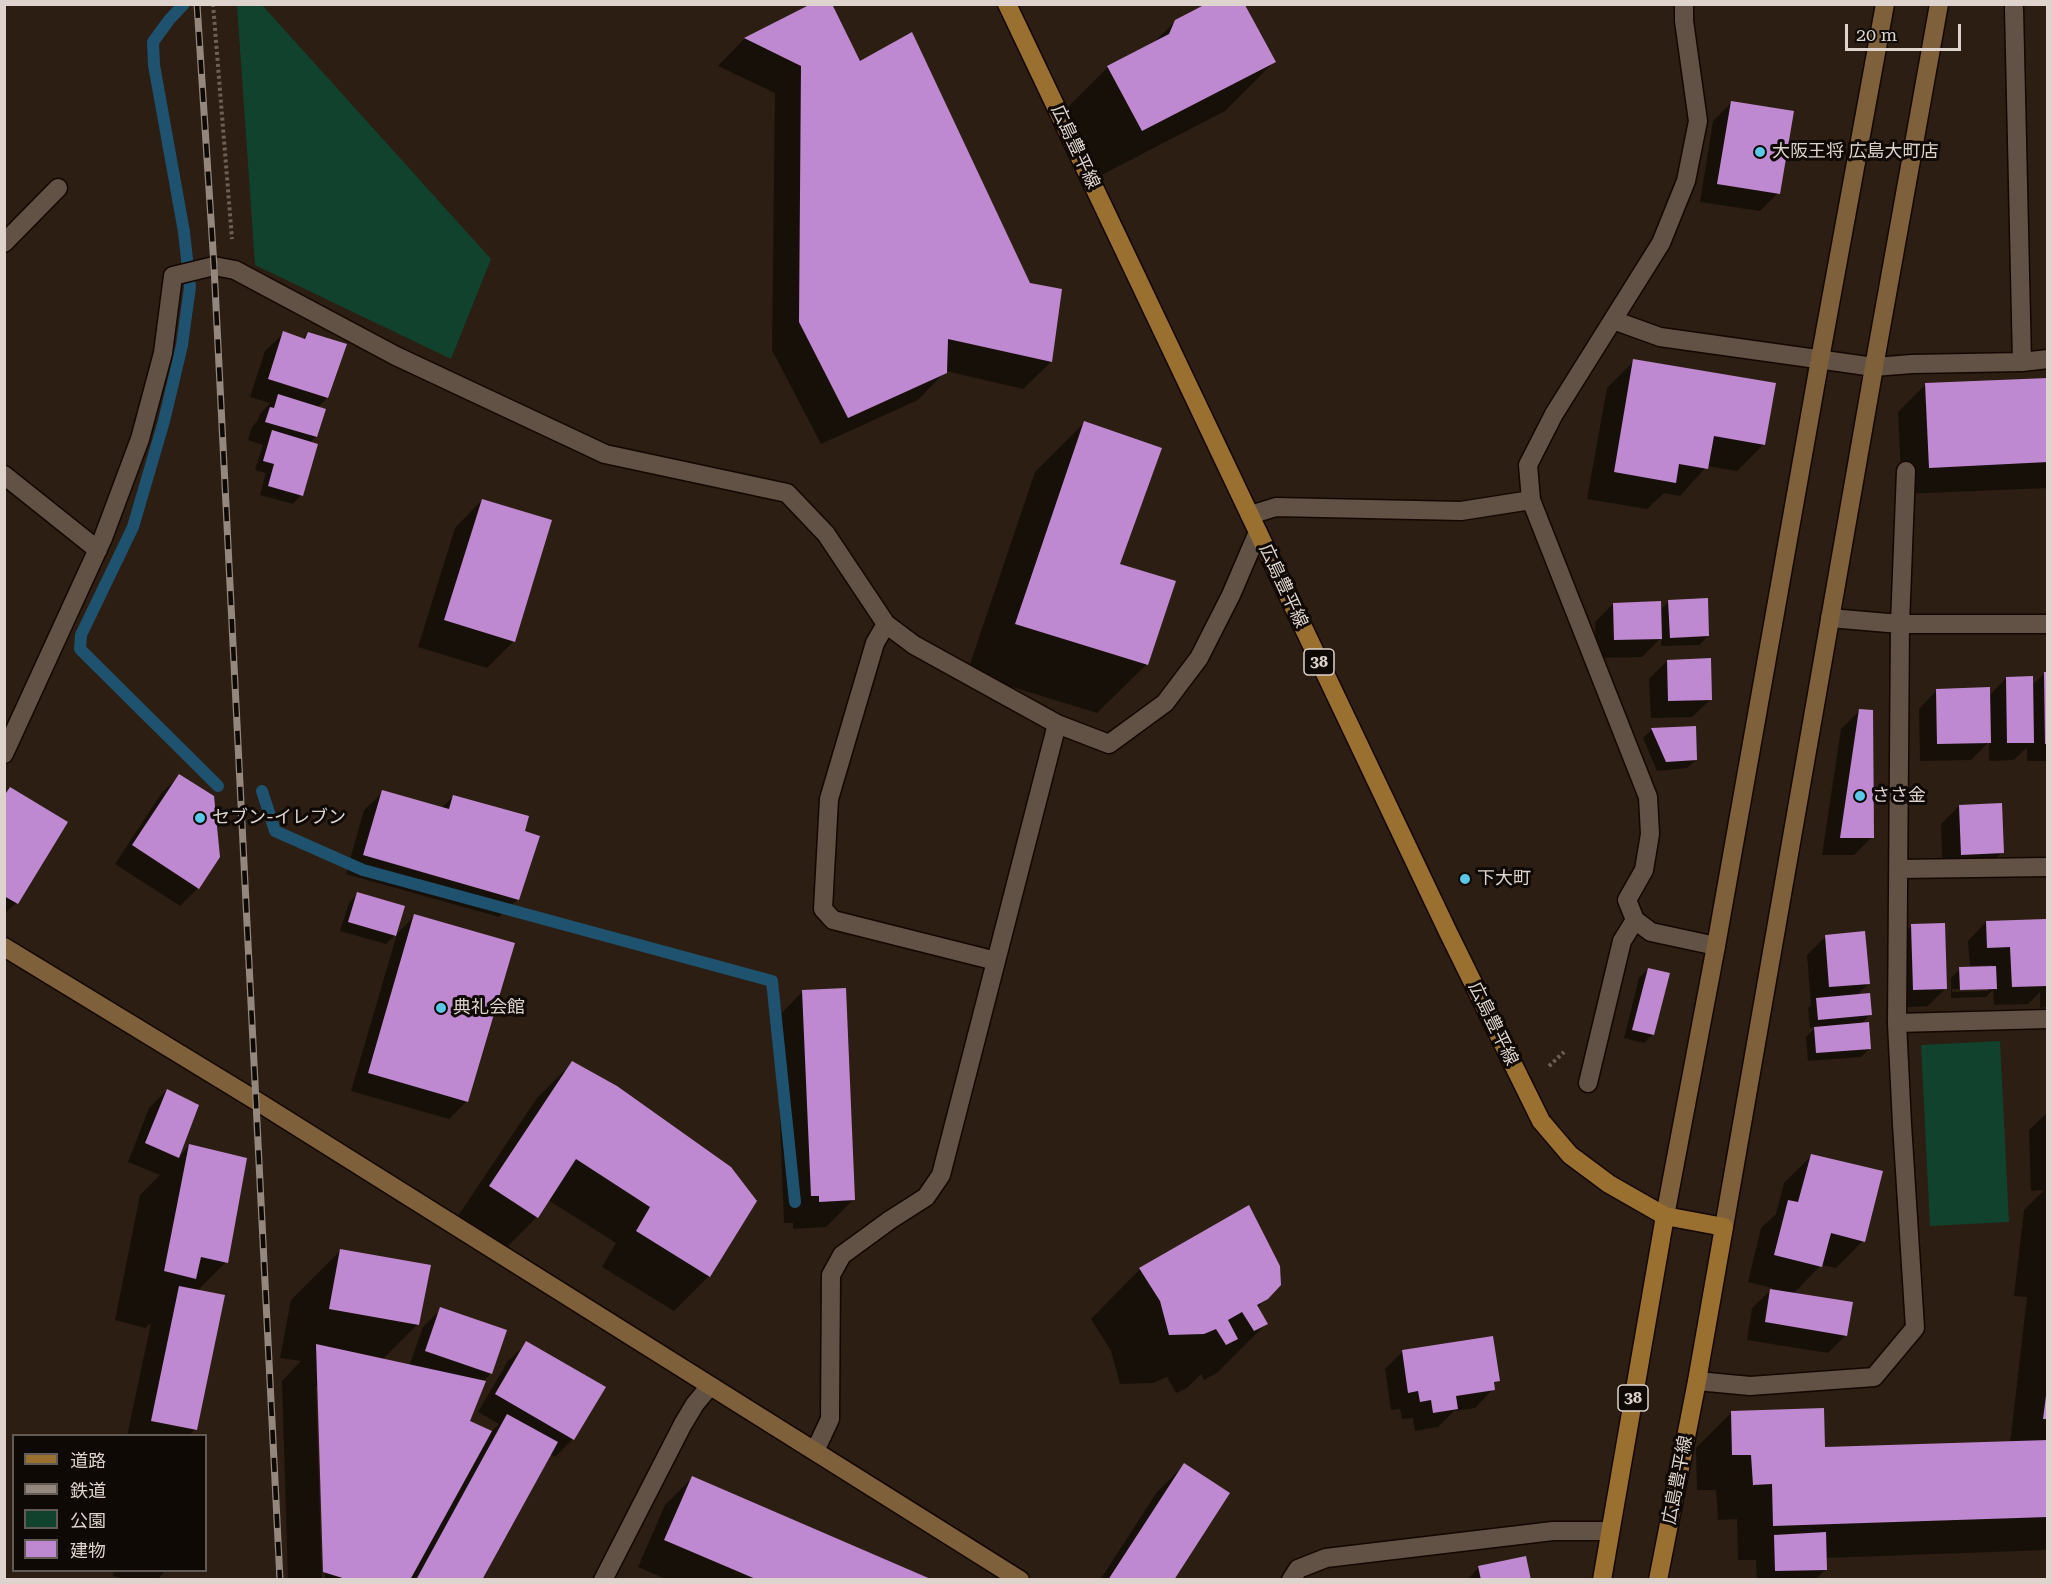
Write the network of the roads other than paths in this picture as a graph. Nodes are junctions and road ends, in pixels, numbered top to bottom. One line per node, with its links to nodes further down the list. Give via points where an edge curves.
1 (1007, 4): 16 (main road, 広島豊平線 / 38)
2 (1684, 4): 8 (street, via 1698,121 1686,180 1661,243)
3 (1885, 4): 9 (street)
4 (1939, 4): 12 (street)
5 (2014, 8): 11 (street)
6 (58, 188): 7 (street)
7 (4, 243)
8 (1613, 320): 9 (street, via 1660,337); 15 (street, via 1554,414 1528,465)
9 (1820, 359): 12 (street); 28 (street)
10 (2048, 359): 11 (street)
11 (2022, 362): 12 (street)
12 (1874, 367): 19 (street)
13 (1906, 471): 21 (street)
14 (4, 475): 18 (street)
15 (1531, 500): 16 (street, via 1461,511 1276,507); 27 (street, via 1648,797 1650,834 1644,870 1626,900)
16 (1250, 515): 17 (main road, 広島豊平線 / 38)
17 (1258, 532): 23 (street, via 1199,658 1165,703 1109,744); 34 (main road, 広島豊平線 / 38, via 1540,1121 1570,1155 1609,1184)
18 (98, 550): 20 (street, via 140,439 163,353 173,276 214,267 235,270 396,356 605,454 787,493 826,534); 24 (street)
19 (1830, 618): 21 (street); 35 (street)
20 (886, 624): 23 (street, via 914,645); 30 (street, via 875,643 830,799 823,909 834,920)
21 (1900, 624): 22 (street); 26 (street)
22 (2048, 624)
23 (1058, 724): 30 (street)
24 (4, 754)
25 (2048, 867): 26 (street)
26 (1899, 869): 32 (street)
27 (1635, 920): 28 (street, via 1651,932); 33 (street, via 1622,941)
28 (1716, 946): 34 (street)
29 (4, 947): 37 (street)
30 (996, 961): 38 (street, via 941,1175 926,1197 843,1255 831,1275 830,1419)
31 (2048, 1019): 32 (street)
32 (1898, 1023): 36 (street, via 1915,1328 1874,1377 1750,1386)
33 (1588, 1083)
34 (1665, 1216): 35 (main road, 広島豊平線 / 38); 39 (main road, 38)
35 (1724, 1227): 36 (main road, 広島豊平線)
36 (1697, 1382): 44 (main road, 広島豊平線)
37 (710, 1386): 38 (street); 40 (street, via 683,1424)
38 (815, 1451): 41 (street)
39 (1610, 1531): 42 (street, via 1553,1531 1326,1558 1298,1569); 43 (main road, 38)
40 (603, 1580)
41 (1020, 1580)
42 (1291, 1580)
43 (1602, 1580)
44 (1658, 1580)

